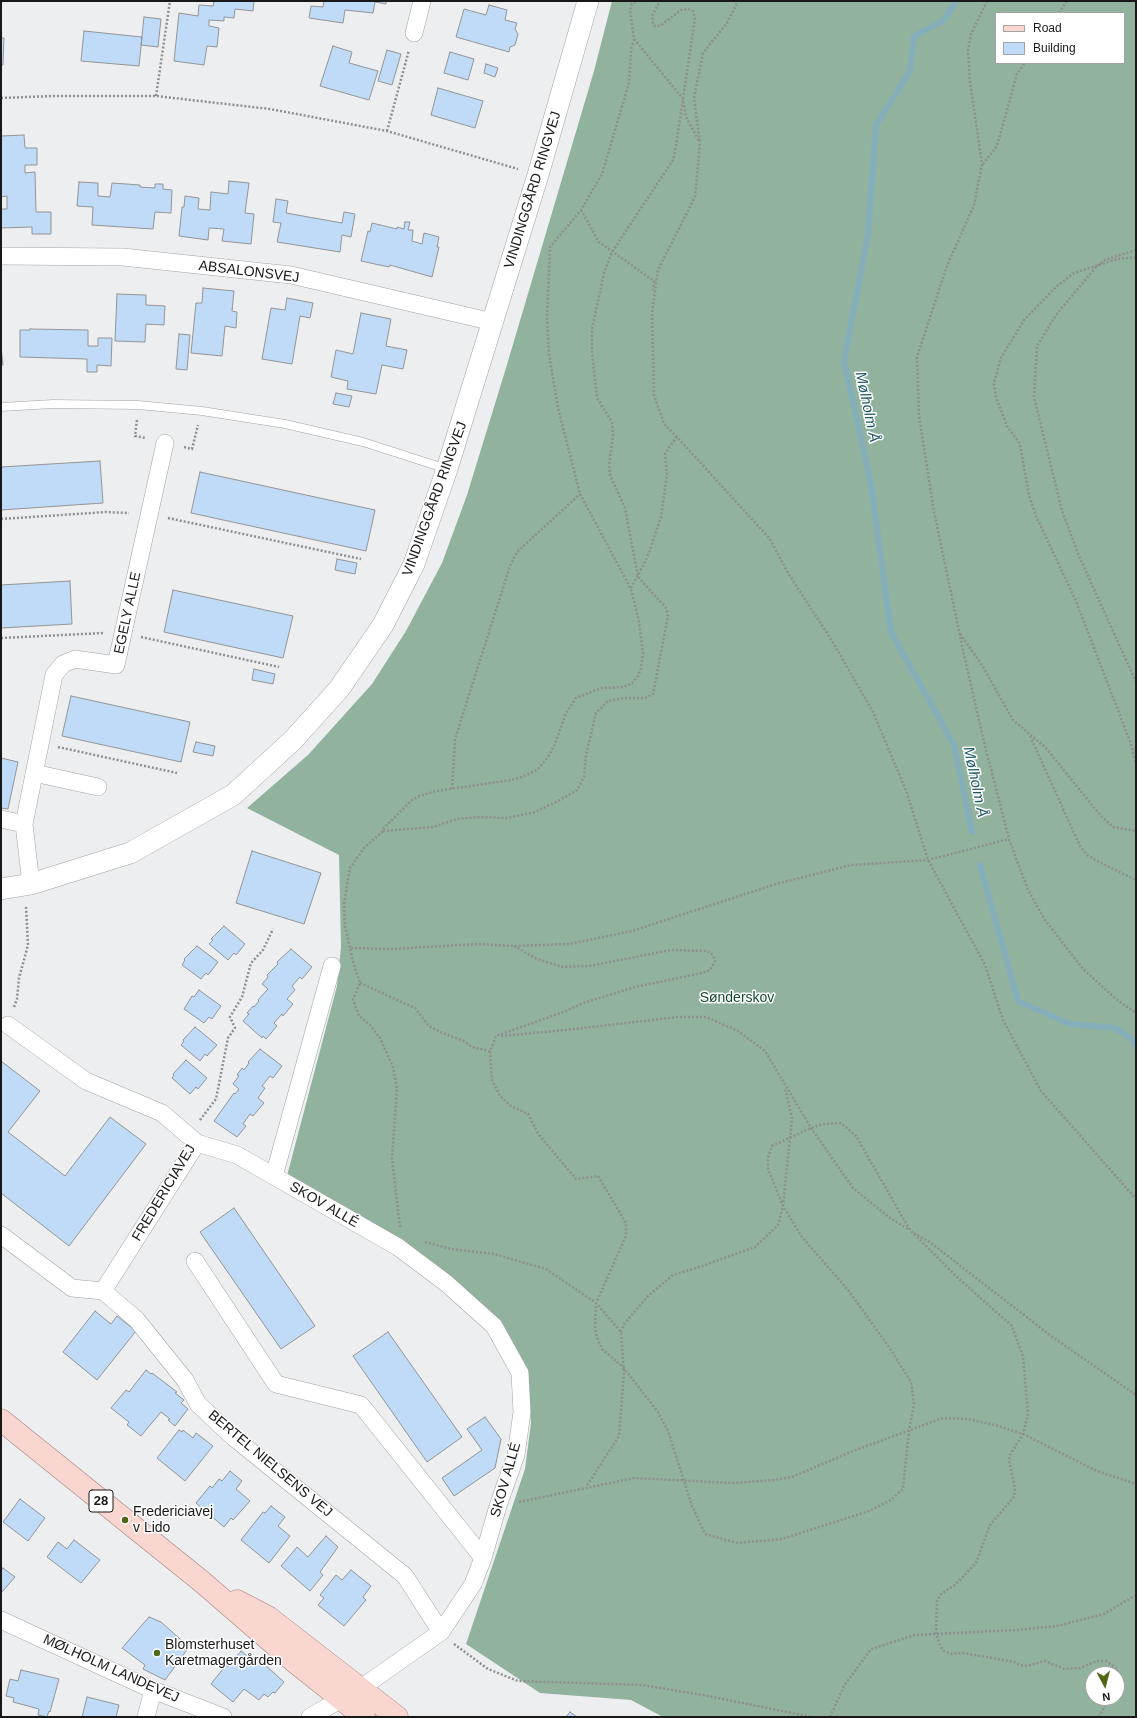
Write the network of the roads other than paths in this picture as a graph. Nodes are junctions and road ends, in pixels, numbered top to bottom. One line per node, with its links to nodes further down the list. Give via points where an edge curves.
1 (422, 1): 3 (street)
2 (588, 1): 5 (street, VINDINGGÅRD RINGVEJ)
3 (414, 33)
4 (1, 256): 5 (street, ABSALONSVEJ, via 123,257 291,275)
5 (493, 322): 8 (street, VINDINGGÅRD RINGVEJ)
6 (1, 407): 8 (lane, via 53,404 138,405 202,411 285,424 363,442)
7 (165, 443): 9 (street, EGELY ALLE, via 116,665 75,659 62,664 54,675)
8 (448, 469): 13 (street, VINDINGGÅRD RINGVEJ, via 414,564 383,625 339,689 293,740 233,796 130,853)
9 (34, 774): 10 (street); 12 (street, EGELY ALLE)
10 (98, 787)
11 (1, 819): 12 (street)
12 (24, 824): 13 (street, EGELY ALLE)
13 (28, 885): 14 (street, VINDINGGÅRD RINGVEJ)
14 (1, 889)
15 (332, 966): 18 (street, SKOV ALLÉ)
16 (8, 1025): 17 (street, FREDERICIAVEJ, via 86,1081 162,1113)
17 (192, 1140): 18 (street, SKOV ALLÉ, via 237,1154); 21 (street, FREDERICIAVEJ)
18 (274, 1176): 23 (street, SKOV ALLÉ, via 398,1248 446,1283 494,1326 520,1373 522,1412 516,1455)
19 (1, 1235): 21 (street, via 72,1288)
20 (195, 1261): 23 (street, via 276,1384 361,1405)
21 (103, 1291): 26 (street, BERTEL NIELSENS VEJ, via 136,1319 185,1380 198,1404 233,1437 405,1576)
22 (1, 1420): 24 (main road, 28)
23 (483, 1558): 26 (street, SKOV ALLÉ, via 473,1584)
24 (201, 1581): 27 (main road, 28, via 268,1617); 29 (main road, 28)
25 (1, 1620): 28 (street, MØLHOLM LANDEVEJ)
26 (441, 1632): 27 (street, SKOV ALLÉ)
27 (361, 1688): 29 (street, SKOV ALLÉ); 34 (main road, 28)
28 (153, 1690): 30 (street); 31 (street, MØLHOLM LANDEVEJ)
29 (342, 1699): 32 (street); 33 (main road, 28)
30 (146, 1717)
31 (223, 1717)
32 (310, 1717)
33 (364, 1717)
34 (397, 1717)

